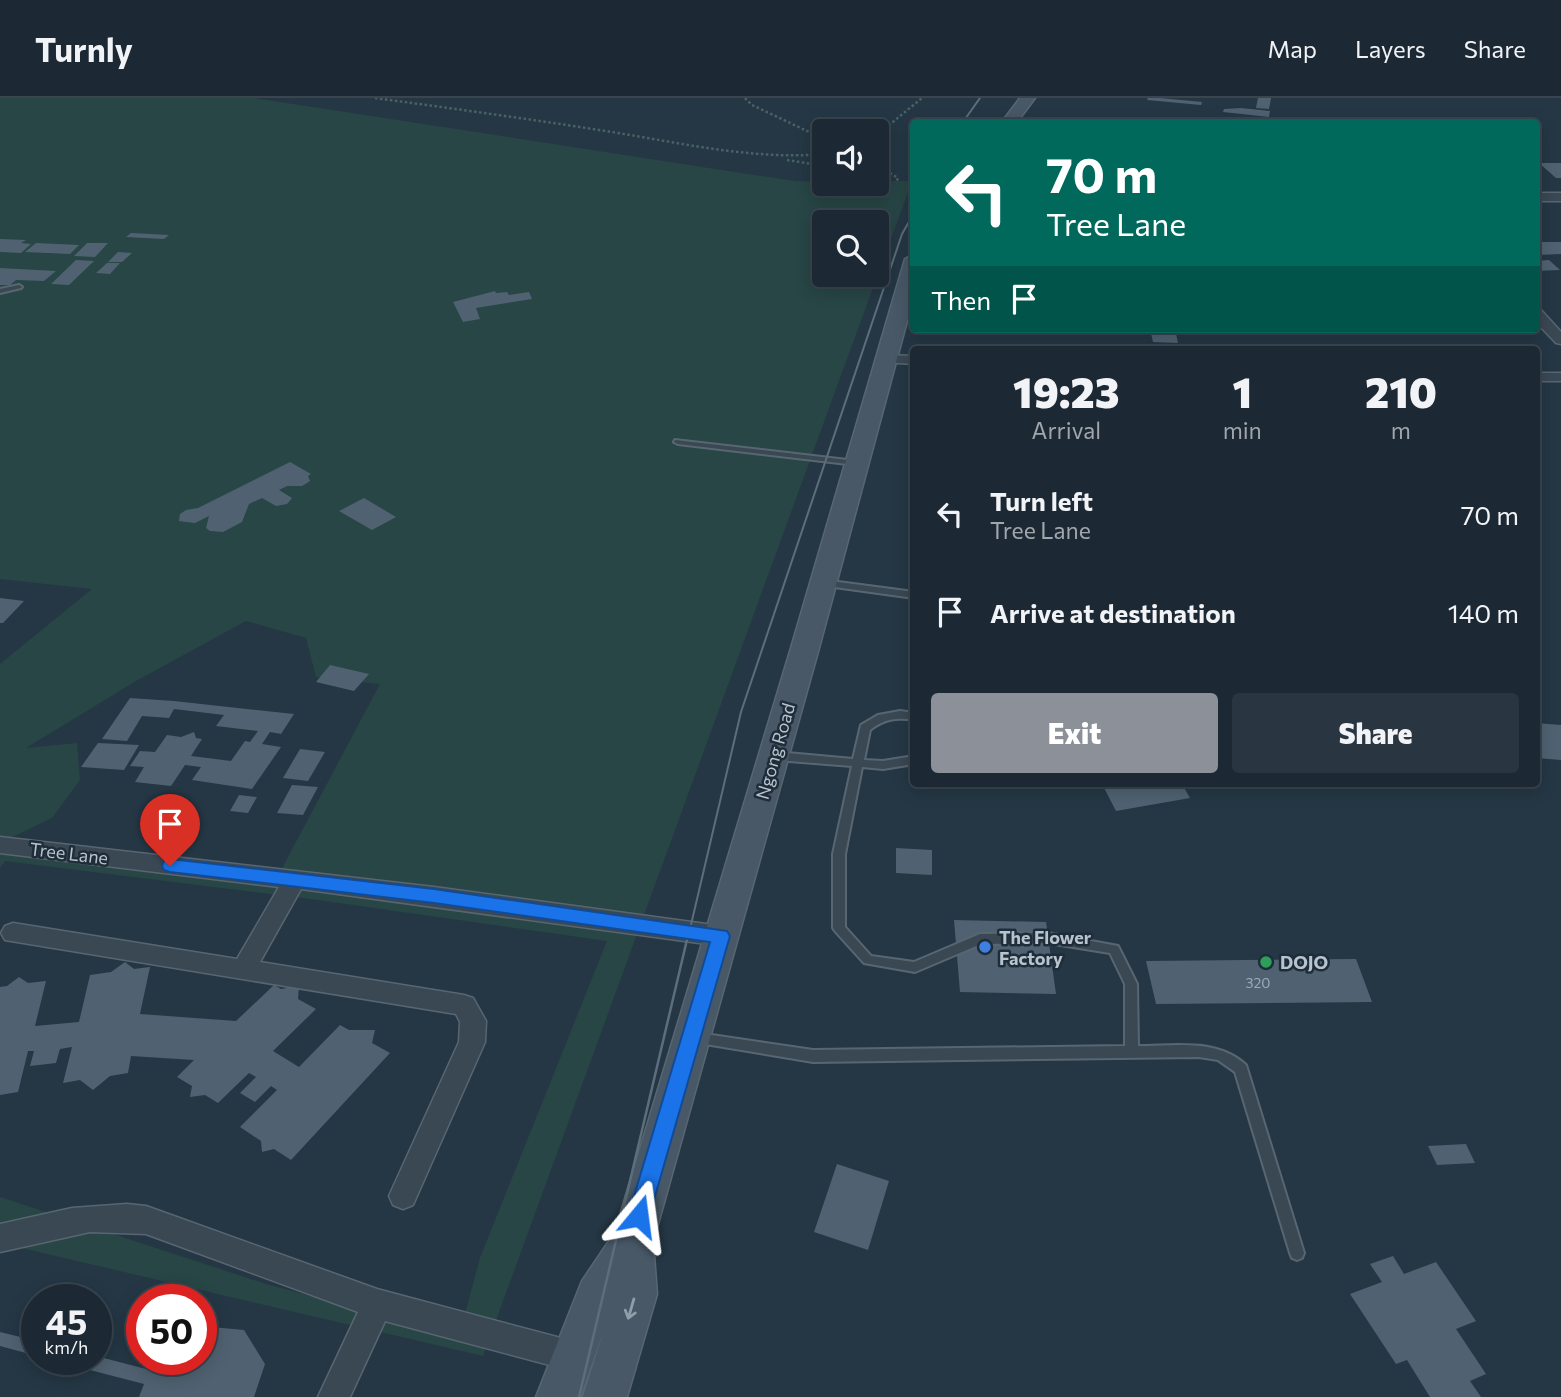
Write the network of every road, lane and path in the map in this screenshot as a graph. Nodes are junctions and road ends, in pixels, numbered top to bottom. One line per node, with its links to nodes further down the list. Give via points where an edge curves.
1 (376, 98): 8 (path)
2 (745, 98): 7 (path, via 752,106)
3 (922, 98): 6 (path)
4 (1028, 98): 5 (main road)
5 (1011, 119)
6 (889, 125)
7 (812, 134)
8 (768, 155): 9 (path); 10 (path)
9 (812, 155)
10 (812, 164)
11 (890, 173): 12 (path, via 898,178)
12 (896, 183)
13 (1540, 197): 14 (street)
14 (1561, 197)
15 (910, 286): 20 (main road, Ngong Road)
16 (19, 287): 17 (lane)
17 (0, 291)
18 (1540, 317): 19 (street)
19 (1561, 341)
20 (899, 359): 24 (main road, Ngong Road)
21 (1540, 377): 22 (street)
22 (1561, 377)
23 (678, 442): 24 (lane)
24 (856, 463): 25 (main road, Ngong Road)
25 (823, 583): 26 (lane); 28 (main road, Ngong Road)
26 (910, 594)
27 (910, 717): 30 (lane, via 876,718 865,728)
28 (774, 755): 30 (lane); 34 (main road, Ngong Road)
29 (910, 761): 30 (lane)
30 (857, 763): 37 (lane, via 839,854 839,928 868,960 915,967 980,939 1048,938 1114,949 1130,984)
31 (0, 845): 32 (street, Tree Lane)
32 (294, 881): 34 (street, Tree Lane); 35 (street)
33 (13, 933): 35 (street)
34 (721, 936): 36 (main road, Ngong Road)
35 (243, 970): 38 (street, via 464,1004 473,1021 472,1042)
36 (692, 1037): 37 (lane, via 813,1056); 40 (main road, Ngong Road)
37 (1132, 1052): 41 (lane, via 1218,1053 1241,1069)
38 (403, 1196)
39 (0, 1238): 42 (street, via 96,1216 120,1215 146,1220)
40 (632, 1242): 43 (main road, Ngong Road, via 611,1265); 46 (main road, Ngong Road, one-way to 46, via 636,1294)
41 (1297, 1252)
42 (377, 1304): 43 (street); 44 (street)
43 (572, 1356): 45 (main road, Ngong Road)
44 (334, 1397)
45 (558, 1397)
46 (605, 1397)

